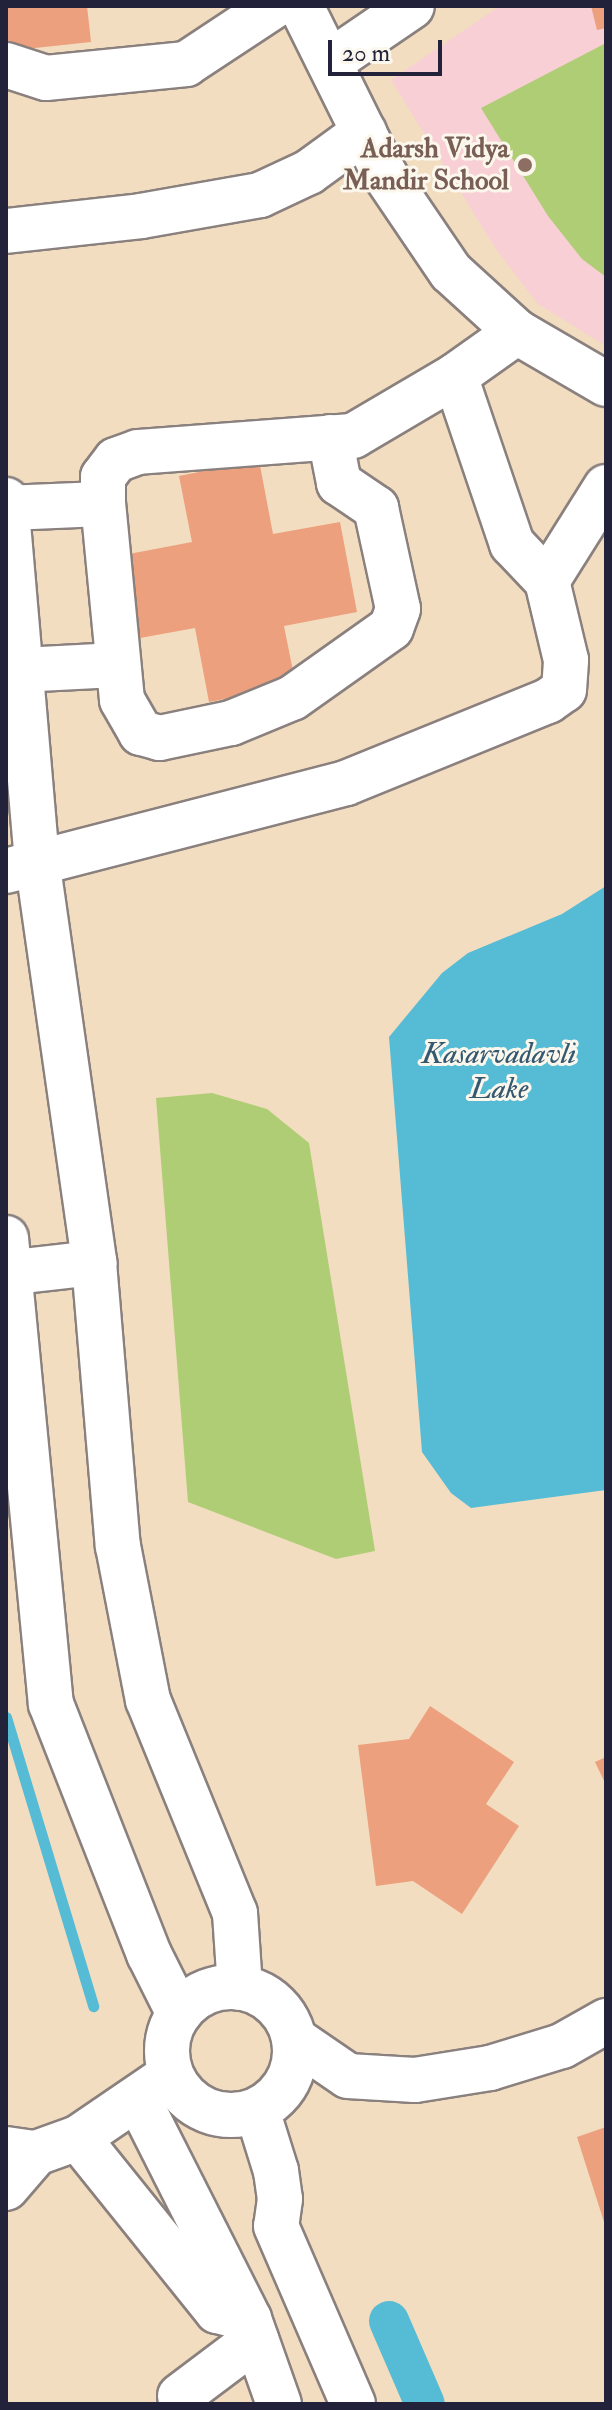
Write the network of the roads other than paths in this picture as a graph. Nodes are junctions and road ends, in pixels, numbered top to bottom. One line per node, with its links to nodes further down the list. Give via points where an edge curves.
1 (274, 6): 5 (street, via 186,64 46,78)
2 (301, 6): 4 (street)
3 (412, 6): 4 (street)
4 (330, 62): 6 (street)
5 (6, 65)
6 (364, 132): 7 (street, via 309,172 260,195 141,216); 8 (street, via 385,175 451,272)
7 (6, 231)
8 (517, 332): 9 (street); 10 (street)
9 (455, 376): 11 (street, via 353,436); 15 (street, via 512,544)
10 (606, 384)
11 (330, 437): 13 (street, via 138,452 116,460 103,477); 16 (street, via 339,483 376,508 398,609 391,628 292,698 231,723 160,738 141,733 129,719)
12 (606, 487): 15 (street)
13 (103, 504): 14 (street); 16 (street)
14 (8, 521): 17 (street)
15 (547, 581): 18 (street, via 566,660 564,690 548,701 346,783)
16 (118, 665): 17 (street)
17 (21, 670): 18 (street)
18 (22, 865): 20 (street)
19 (7, 1261): 20 (street); 22 (street, via 51,1704 149,1954)
20 (94, 1263): 21 (street, via 118,1546 139,1664 148,1700 235,1913)
21 (240, 1988): 22 (street, via 212,1990); 24 (street, via 272,2002)
22 (179, 2014): 25 (street)
23 (606, 2021): 24 (street, via 562,2046 490,2068 415,2080 348,2076)
24 (294, 2039): 26 (street, via 288,2081)
25 (155, 2086): 26 (street, via 197,2106 236,2116); 27 (street); 31 (street)
26 (257, 2110): 30 (street, via 276,2171)
27 (78, 2138): 28 (street); 32 (street, via 217,2311)
28 (21, 2151): 29 (street)
29 (6, 2188)
30 (276, 2226): 31 (street); 35 (street)
31 (212, 2241): 32 (street)
32 (253, 2329): 33 (street); 34 (street)
33 (180, 2396)
34 (279, 2404)
35 (353, 2404)

